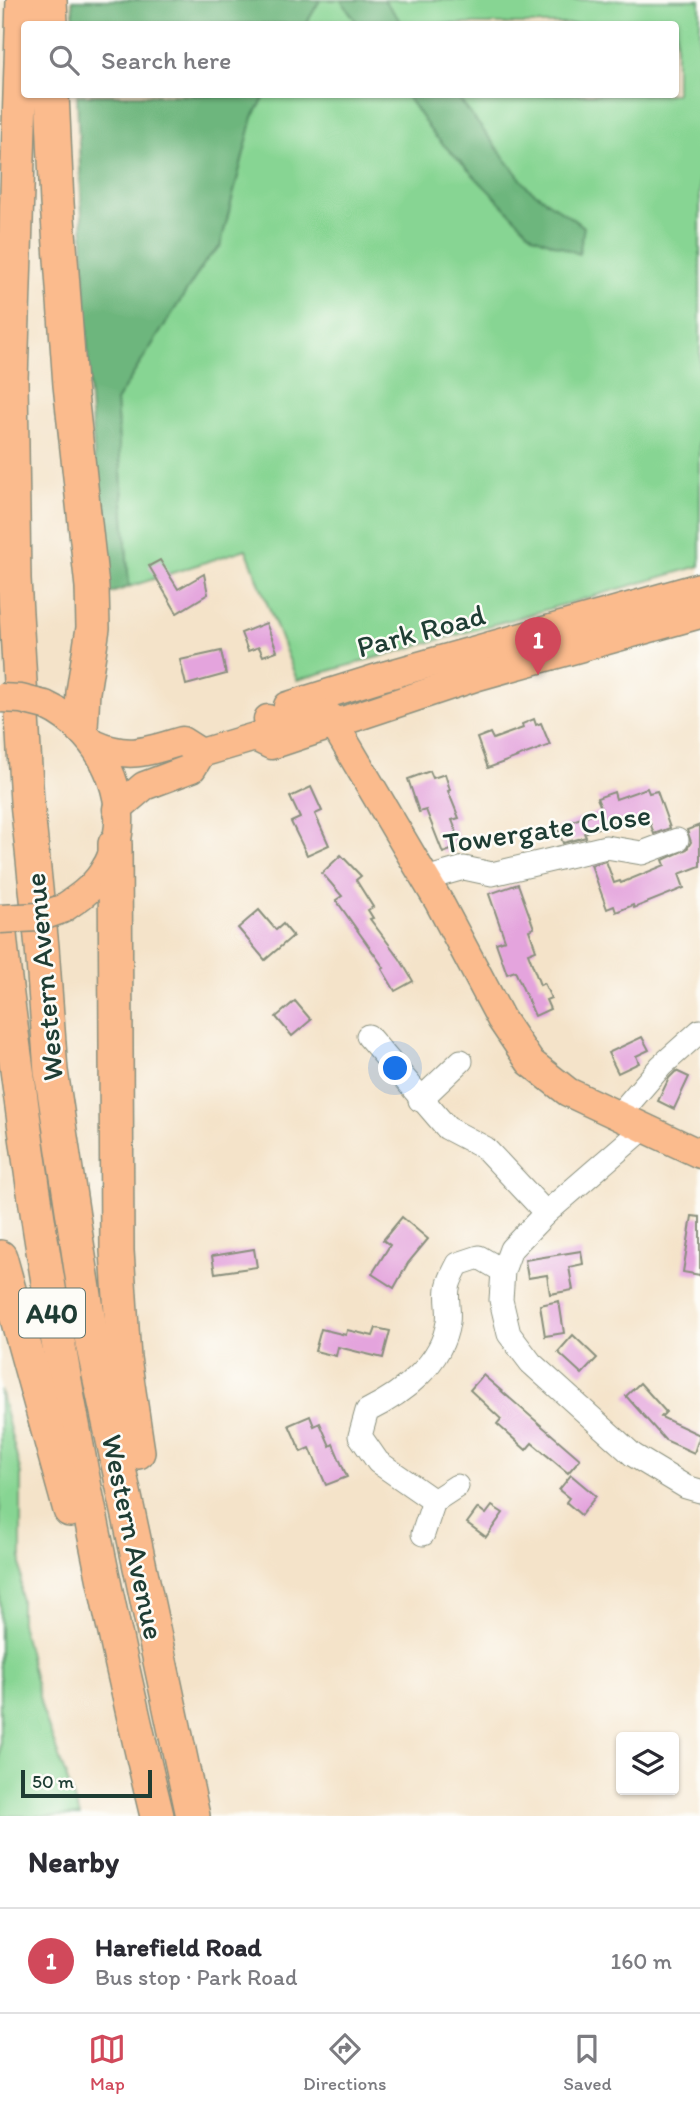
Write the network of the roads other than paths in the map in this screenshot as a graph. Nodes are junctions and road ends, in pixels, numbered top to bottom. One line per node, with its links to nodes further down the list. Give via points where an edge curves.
1 (23, 0): 3 (highway, Western Avenue / A40)
2 (50, 0): 4 (highway)
3 (22, 21)
4 (51, 21)
5 (21, 63): 35 (highway, Western Avenue / A40, via 11,380 14,579 27,802 51,1072 92,1342)
6 (52, 98): 12 (highway, via 69,373 92,587 93,628 83,692)
7 (700, 587): 11 (main road, Park Road, via 293,703)
8 (700, 614): 10 (main road, Park Road, via 478,676)
9 (0, 698): 12 (main road, bridge, via 45,705 61,712)
10 (334, 723): 11 (main road, Park Road, via 271,744); 17 (main road)
11 (262, 728): 13 (main road, Park Road)
12 (88, 736): 13 (main road, via 110,751 125,754 182,741); 14 (main road, via 106,762)
13 (201, 753): 14 (main road, Park Road, via 192,768 144,786)
14 (117, 809): 16 (main road)
15 (677, 840): 17 (street, Towergate Close, via 642,852 606,847 492,874 464,868)
16 (115, 844): 18 (main road, bridge, via 104,871 81,897 39,917); 35 (highway, A40, via 117,1251 124,1358)
17 (425, 879): 24 (main road, via 501,1019 530,1062 568,1092)
18 (0, 919)
19 (0, 934): 34 (highway, Western Avenue / A40, via 46,1277)
20 (700, 1031): 24 (street)
21 (368, 1036): 23 (street)
22 (461, 1061): 23 (street)
23 (420, 1100): 27 (street, via 447,1128 485,1148)
24 (617, 1116): 25 (main road)
25 (643, 1129): 26 (main road); 27 (street)
26 (700, 1154)
27 (546, 1213): 29 (street, via 511,1249)
28 (0, 1257): 34 (highway, via 55,1459)
29 (503, 1271): 31 (street, via 500,1300 509,1334 531,1363 634,1455 686,1487); 32 (street, via 479,1257 458,1264 448,1285 448,1322 437,1354 415,1380 367,1411 360,1436 378,1462)
30 (457, 1486): 32 (street)
31 (700, 1490)
32 (434, 1501): 33 (street)
33 (423, 1534)
34 (126, 1689): 36 (highway, Western Avenue / A40)
35 (182, 1731): 37 (highway, Western Avenue / A40); 38 (highway, A40)
36 (157, 1816)
37 (193, 1816)
38 (201, 1816)

